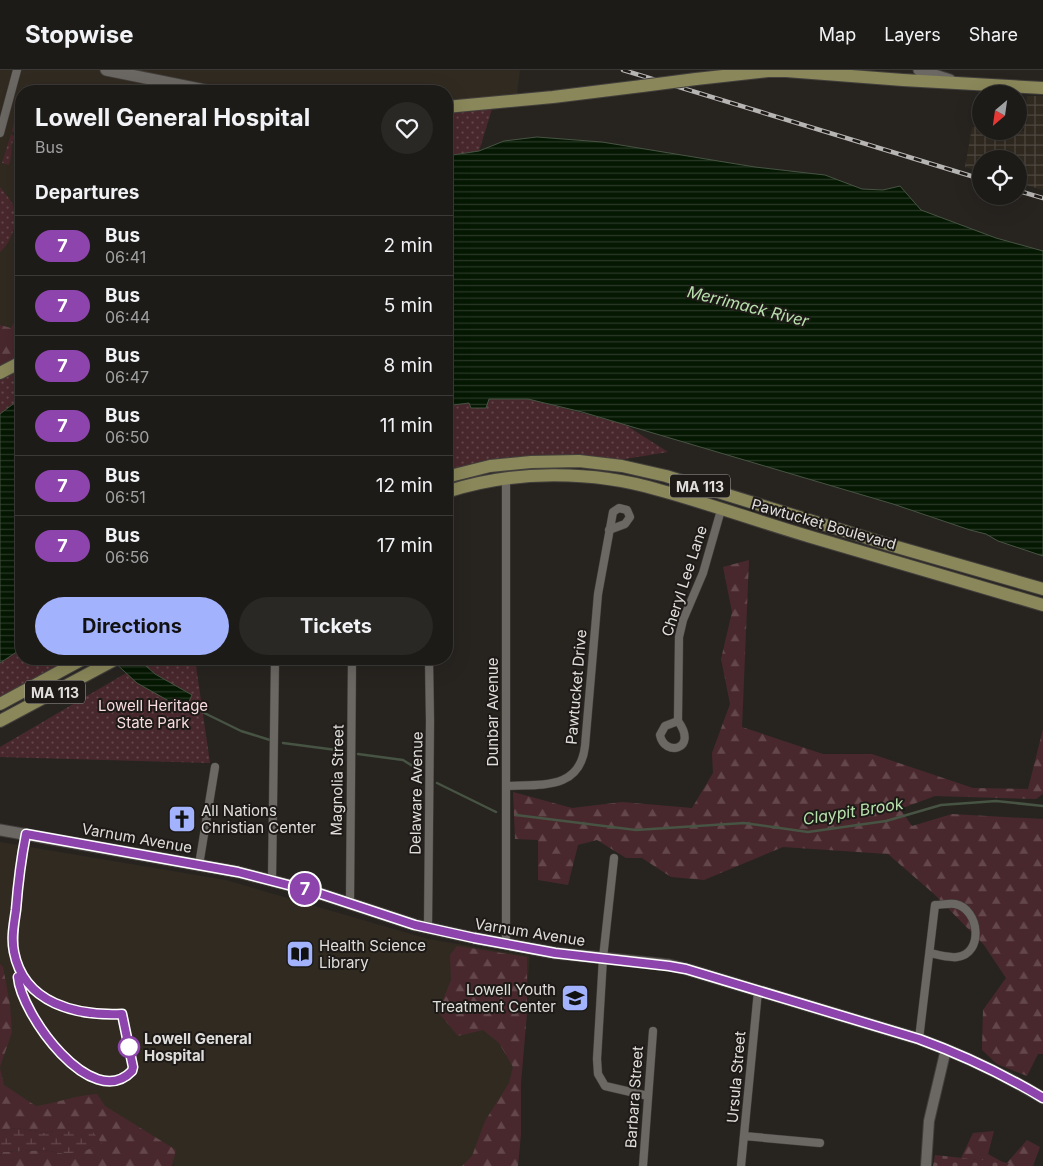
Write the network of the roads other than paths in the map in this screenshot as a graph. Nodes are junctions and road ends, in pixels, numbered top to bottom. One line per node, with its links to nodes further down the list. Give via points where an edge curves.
1 (17, 70): 10 (street)
2 (106, 70): 7 (main road)
3 (892, 70): 5 (main road)
4 (919, 70): 6 (main road)
5 (903, 80): 6 (main road); 9 (main road, bridge, via 768,70)
6 (964, 84): 8 (main road)
7 (180, 85)
8 (1043, 88)
9 (453, 106)
10 (0, 133)
11 (15, 365): 12 (main road)
12 (0, 373)
13 (453, 475): 18 (main road, Pawtucket Boulevard / MA 113, via 490,466 531,462 578,461 622,466 666,476)
14 (506, 479): 15 (main road, Pawtucket Boulevard / MA 113); 16 (main road, Pawtucket Boulevard / MA 113, via 566,476 604,479 658,489); 29 (street, Dunbar Avenue)
15 (453, 490)
16 (721, 510): 19 (main road, Pawtucket Boulevard / MA 113); 27 (street, Cheryl Lee Lane, via 703,572 678,637)
17 (610, 530): 29 (street, Pawtucket Drive, via 598,594 582,760 575,772 564,780 550,784)
18 (1043, 590)
19 (1043, 605)
20 (72, 665): 25 (main road, MA 113)
21 (104, 665): 26 (main road, MA 113)
22 (274, 665): 33 (street)
23 (352, 665): 34 (street, Magnolia Street)
24 (429, 665): 35 (street, Delaware Avenue)
25 (0, 704)
26 (0, 721)
27 (678, 721)
28 (215, 767): 32 (street)
29 (506, 786): 36 (street, Dunbar Avenue)
30 (0, 830): 32 (main road, Varnum Avenue)
31 (614, 858): 38 (street)
32 (200, 865): 33 (main road, Varnum Avenue)
33 (272, 880): 34 (main road, Varnum Avenue)
34 (350, 902): 35 (main road, Varnum Avenue)
35 (428, 928): 36 (main road, Varnum Avenue)
36 (506, 945): 38 (main road, Varnum Avenue)
37 (930, 953): 37 (street, via 935,905 955,904 971,915 975,940 966,954 948,957); 41 (street)
38 (603, 958): 39 (main road, Varnum Avenue, via 669,966); 43 (street, via 598,1074 605,1086)
39 (758, 991): 41 (main road, Varnum Avenue); 45 (street, Ursula Street)
40 (653, 1031): 43 (street, Barbara Street)
41 (919, 1039): 42 (main road, Varnum Avenue)
42 (946, 1049): 44 (main road, Varnum Avenue, via 998,1072); 49 (street, via 929,1122)
43 (648, 1096): 47 (street, Barbara Street)
44 (1043, 1098)
45 (744, 1136): 46 (street); 48 (street, Ursula Street)
46 (820, 1143)
47 (643, 1166)
48 (742, 1166)
49 (926, 1166)

